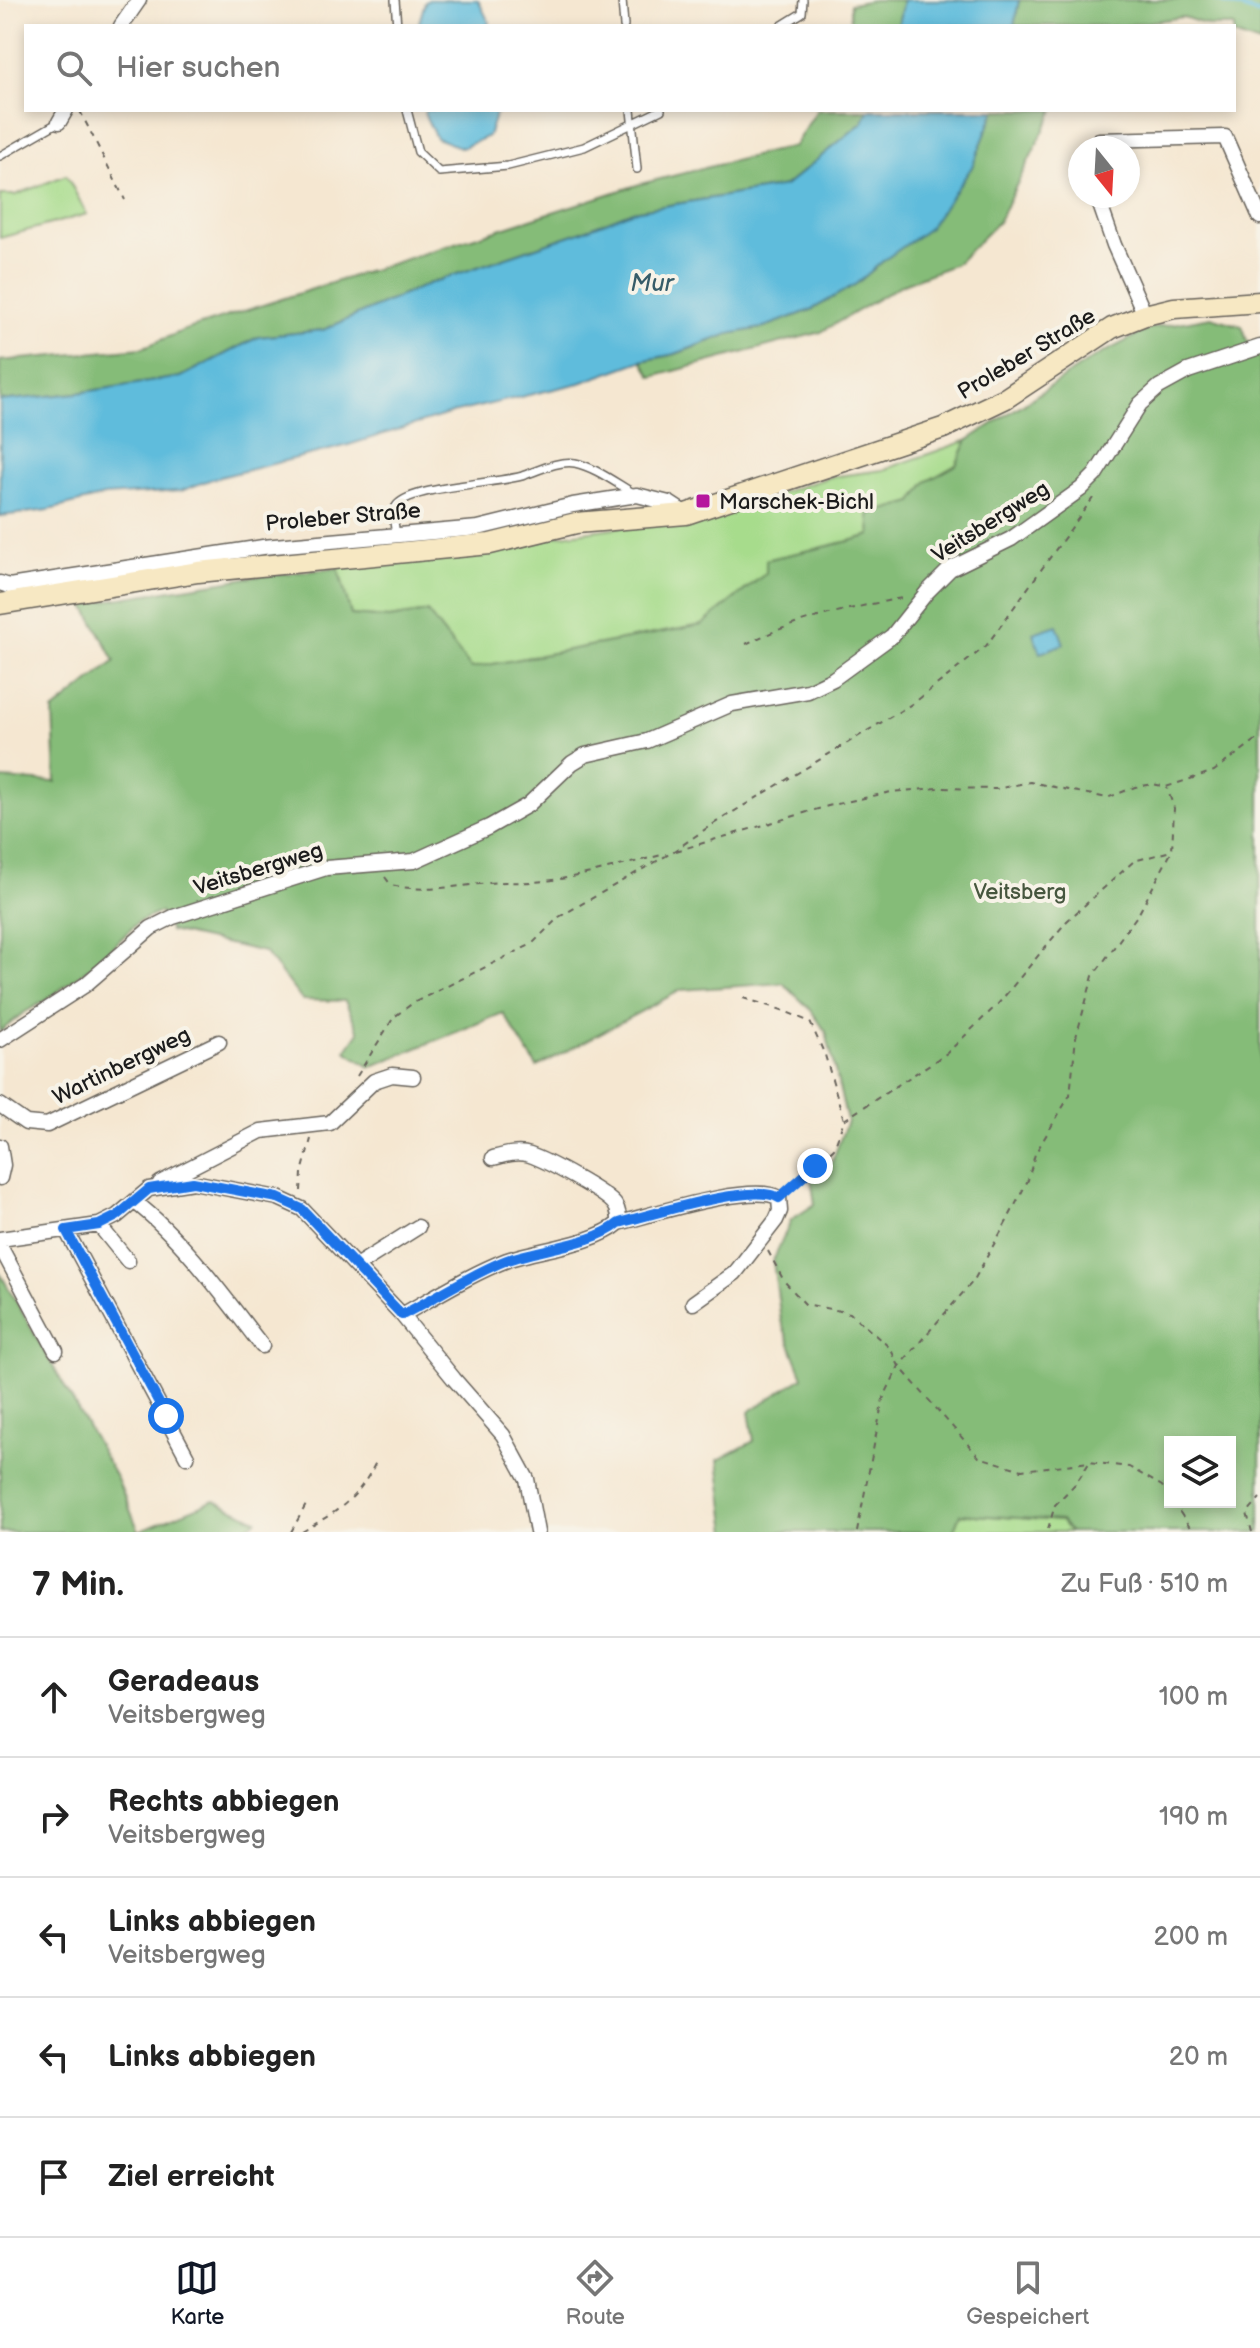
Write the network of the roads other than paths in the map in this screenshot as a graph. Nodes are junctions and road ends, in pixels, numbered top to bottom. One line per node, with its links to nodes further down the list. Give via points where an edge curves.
1 (139, 0): 5 (street)
2 (395, 0): 6 (lane)
3 (622, 0): 7 (lane)
4 (803, 0): 8 (lane, via 802,13)
5 (122, 24)
6 (397, 24)
7 (624, 24)
8 (784, 24)
9 (408, 112): 13 (lane, via 418,152 439,172 508,166 584,147)
10 (631, 112): 13 (lane)
11 (658, 112): 13 (lane)
12 (62, 116): 15 (lane)
13 (633, 126): 16 (lane)
14 (1140, 139): 18 (street, via 1225,137)
15 (0, 156)
16 (637, 169)
17 (1101, 208): 20 (street)
18 (1260, 217)
19 (1260, 302): 20 (main road, Proleber Straße)
20 (1145, 315): 23 (main road, Proleber Straße, via 1112,328 1006,398 943,428)
21 (1260, 347): 27 (street, Veitsbergweg, via 1188,371 1159,387 1140,404 1081,489 1011,539 950,569 892,636 833,679 808,691 732,704 647,741 585,755 528,805 414,861 326,868 173,917 151,928 85,985)
22 (637, 495): 23 (street, Proleber Straße, via 669,503); 24 (street, Proleber Straße, via 478,528); 24 (lane, via 584,466 560,464 515,478 412,496 397,505)
23 (686, 514): 26 (main road, Proleber Straße, via 576,523 490,544 198,572)
24 (396, 535): 25 (street, Proleber Straße, via 263,547 9,586)
25 (0, 583)
26 (0, 604)
27 (0, 1040)
28 (219, 1042): 30 (street, Wartinbergweg, via 47,1125 26,1123)
29 (413, 1077): 34 (street, via 392,1075 374,1081 330,1123 261,1131)
30 (0, 1105)
31 (0, 1146): 33 (street)
32 (493, 1158): 36 (street, via 529,1154 597,1189 618,1208)
33 (0, 1178)
34 (149, 1189): 35 (street); 43 (street, via 193,1182 278,1198 302,1209)
35 (135, 1202): 37 (street); 46 (street, via 182,1249)
36 (619, 1223): 44 (street, via 745,1193 771,1192 779,1198 780,1211 735,1273); 45 (street, via 594,1237 506,1261)
37 (99, 1225): 39 (street); 42 (street)
38 (418, 1227): 43 (street)
39 (66, 1230): 40 (street); 48 (street)
40 (0, 1239)
41 (0, 1246): 47 (street)
42 (128, 1261)
43 (356, 1266): 45 (street)
44 (693, 1303)
45 (402, 1315): 49 (street, via 503,1435 527,1479)
46 (262, 1346)
47 (56, 1351)
48 (187, 1457)
49 (537, 1532)

